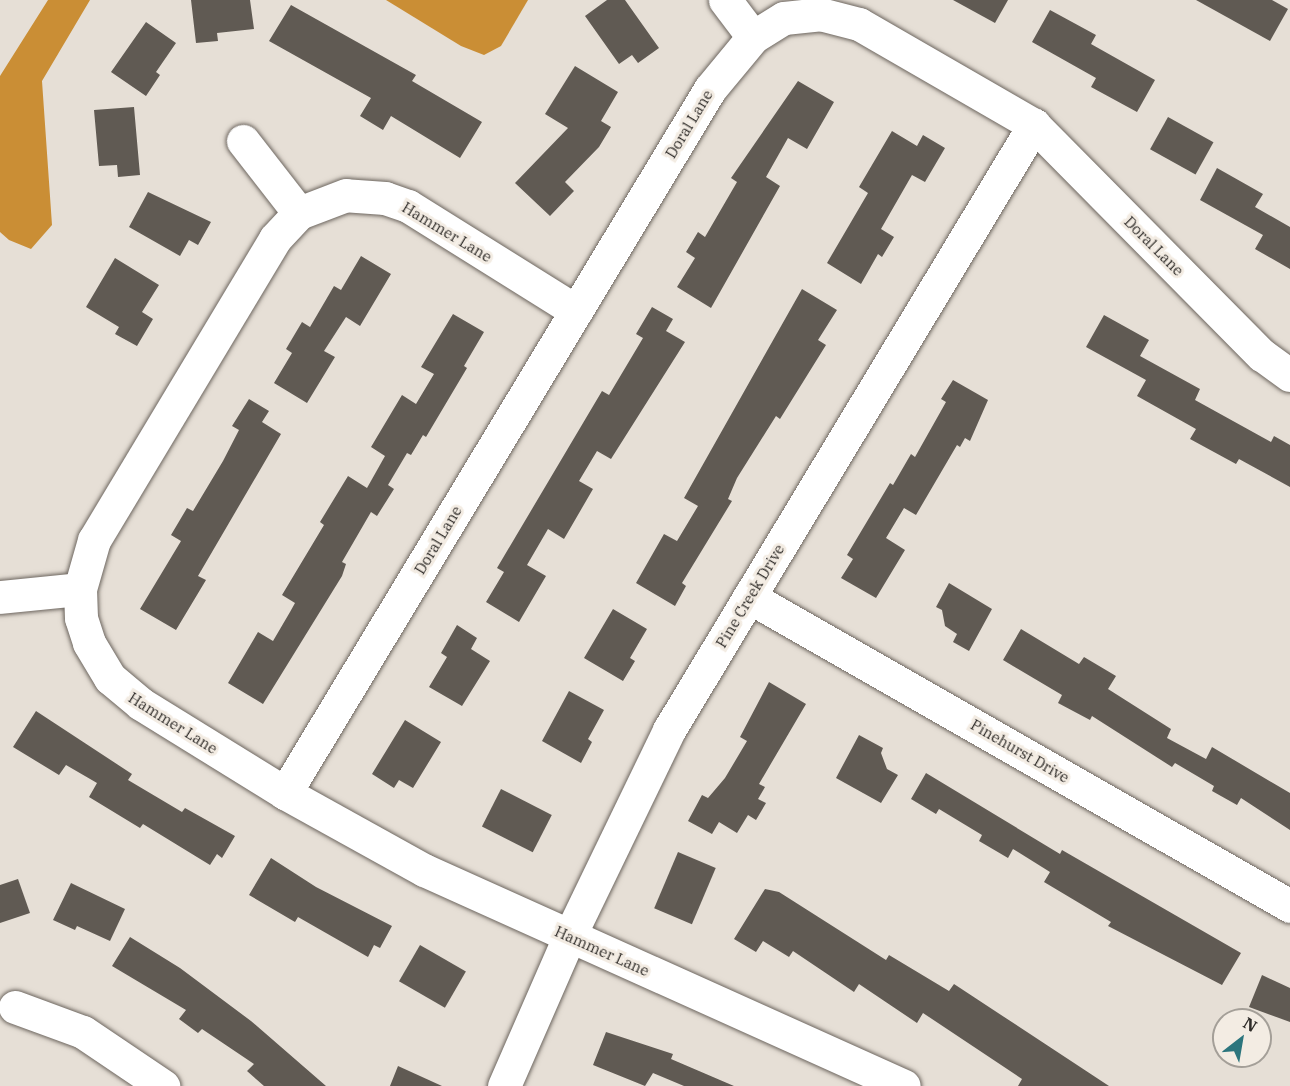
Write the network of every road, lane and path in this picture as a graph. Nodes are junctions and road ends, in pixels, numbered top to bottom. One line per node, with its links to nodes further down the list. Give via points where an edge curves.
1 (725, 0): 2 (street)
2 (753, 37): 3 (street, Doral Lane, via 784,18 810,14 839,17 859,24); 6 (street, Doral Lane, via 710,89)
3 (1034, 125): 7 (street, Doral Lane, via 1262,355); 10 (street, Pine Creek Drive)
4 (243, 141): 5 (street)
5 (299, 213): 6 (street, Hammer Lane, via 346,195 385,198 408,206); 8 (street, Hammer Lane, via 275,239 94,540)
6 (576, 311): 11 (street, Doral Lane)
7 (1290, 375)
8 (81, 589): 9 (street); 11 (street, Hammer Lane, via 83,629 115,683 141,704)
9 (0, 597)
10 (749, 597): 12 (street, Pinehurst Drive); 13 (street, Pine Creek Drive, via 648,770)
11 (285, 793): 13 (street, Hammer Lane, via 424,870)
12 (1290, 906)
13 (569, 937): 16 (street, Pine Creek Drive); 17 (street, Hammer Lane)
14 (15, 1007): 15 (street, via 83,1032)
15 (164, 1086)
16 (504, 1086)
17 (904, 1086)

